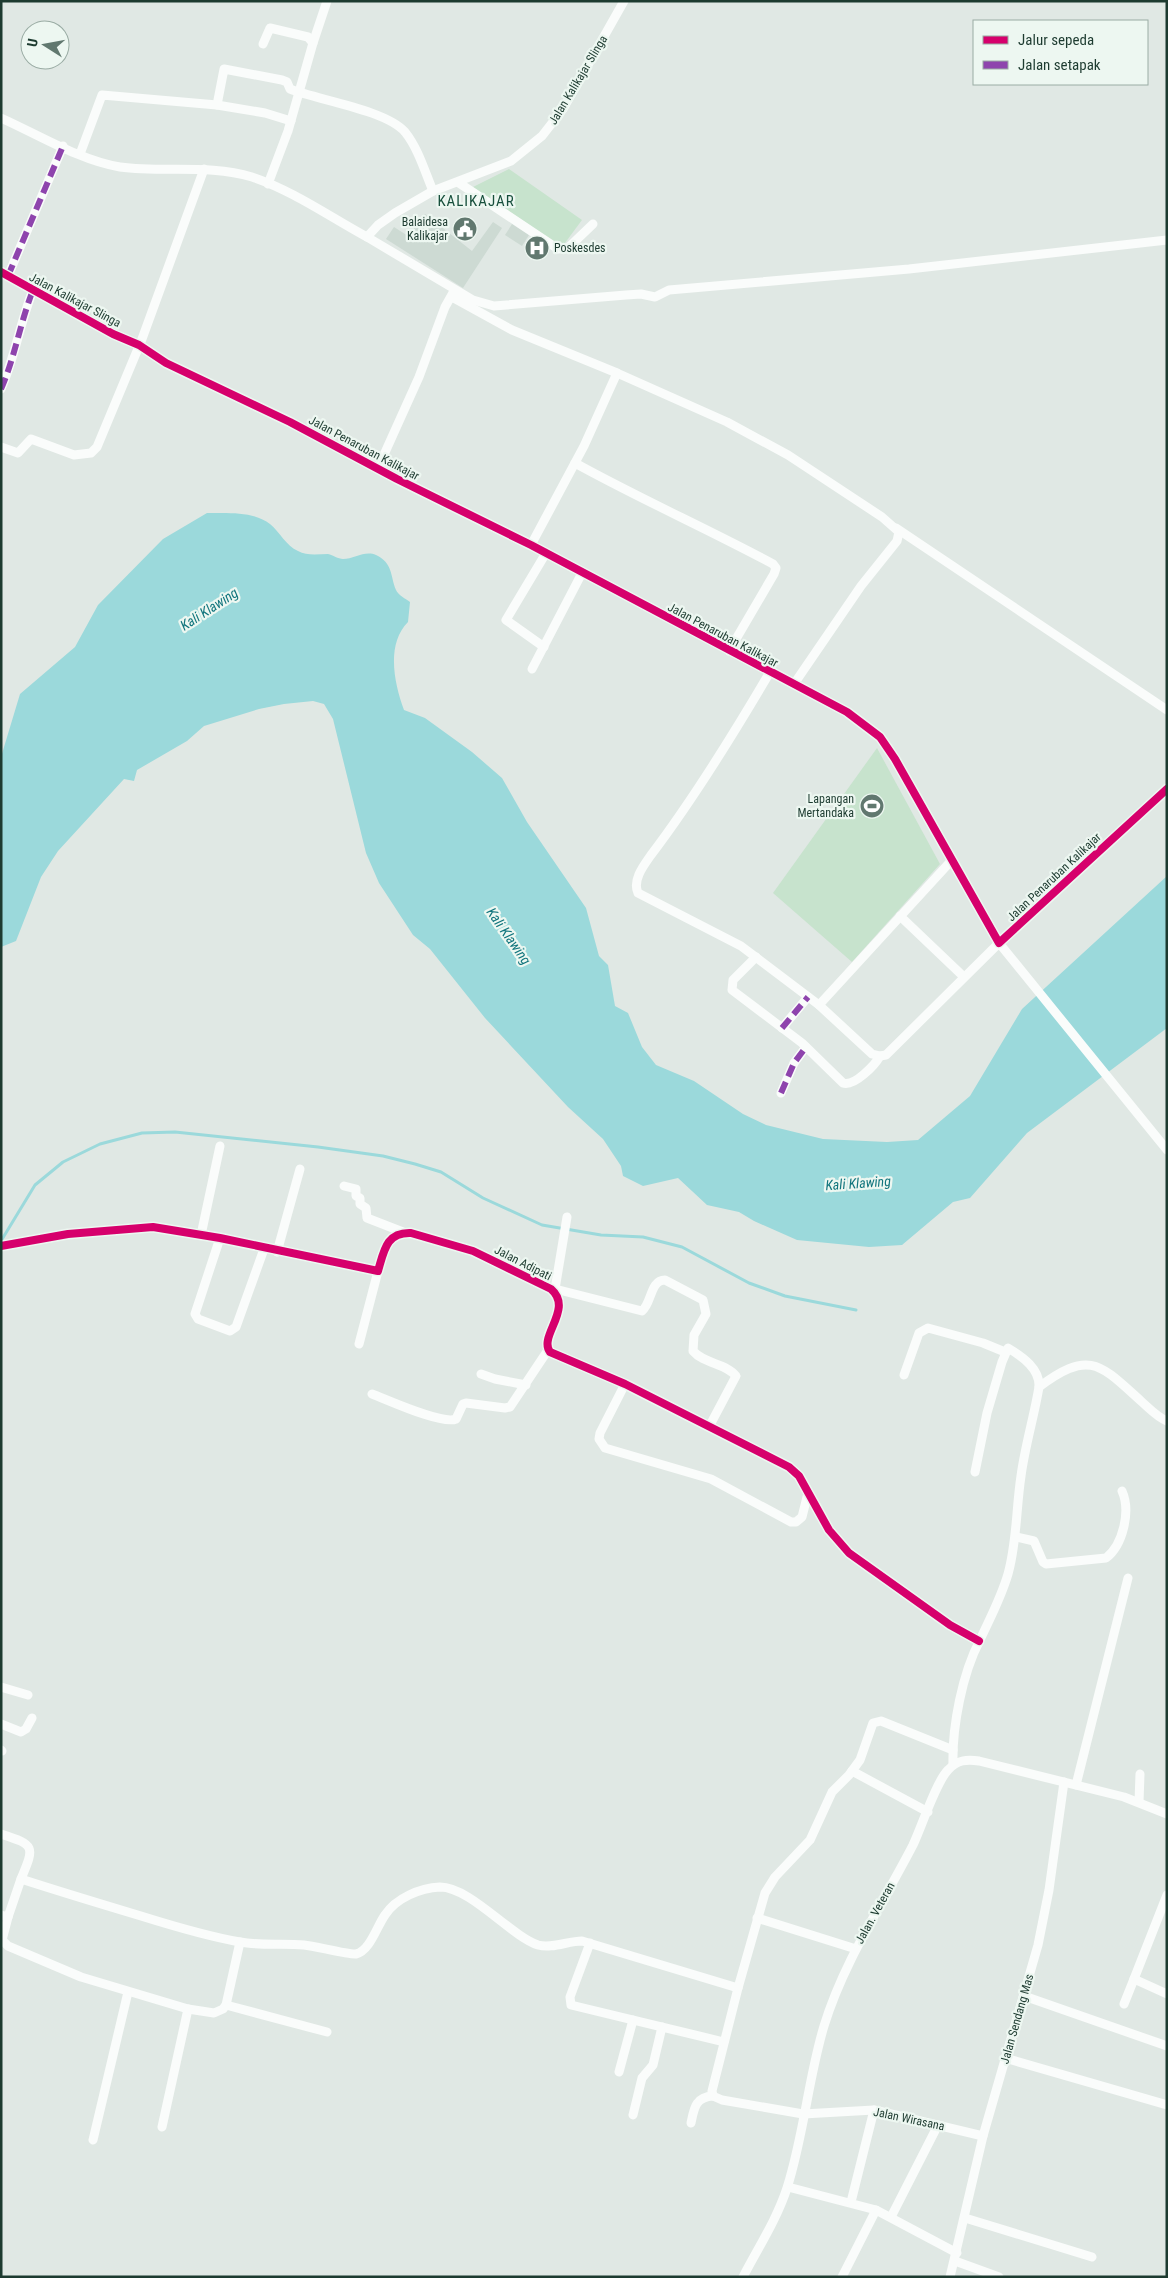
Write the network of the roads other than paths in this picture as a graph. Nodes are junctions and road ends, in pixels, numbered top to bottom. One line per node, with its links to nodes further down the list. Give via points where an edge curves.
1 (328, 1): 3 (street)
2 (624, 1): 12 (street, Jalan Kalikajar Slinga, via 563,109 542,136 511,161)
3 (313, 43): 4 (street, via 308,36 270,28); 5 (street)
4 (263, 44)
5 (299, 92): 6 (street, via 290,89 282,80 224,69); 8 (street); 14 (street, via 351,106 394,123 405,132)
6 (217, 105): 8 (street); 10 (street, via 102,95)
7 (1, 118): 9 (street)
8 (291, 121): 13 (street)
9 (63, 146): 10 (street); 18 (street)
10 (80, 154): 11 (street, via 107,164 135,169)
11 (204, 171): 13 (street, via 238,174); 21 (street)
12 (459, 183): 14 (street, Jalan Kalikajar Slinga); 15 (street, via 558,249 568,248)
13 (268, 184): 16 (street)
14 (433, 191): 16 (street, Jalan Kalikajar Slinga, via 395,213)
15 (593, 224)
16 (367, 237): 20 (street)
17 (1167, 240): 20 (street, via 908,269 669,290 655,297 641,294 494,306)
18 (5, 274): 19 (street, Jalan Kalikajar Slinga)
19 (33, 290): 21 (street, Jalan Kalikajar Slinga); 23 (street)
20 (454, 293): 22 (street, via 512,330); 26 (street, via 445,307 419,377)
21 (139, 345): 24 (street, via 97,447 91,453 74,454 31,439 18,453); 26 (street, Jalan Penaruban Kalikajar, via 166,363)
22 (617, 373): 25 (street); 27 (street, via 689,403 788,455)
23 (1, 389)
24 (1, 448)
25 (575, 463): 28 (street); 32 (street, via 773,564 776,568 774,574)
26 (378, 468): 28 (street, Jalan Penaruban Kalikajar)
27 (896, 528): 35 (street, via 899,536 896,541); 36 (street)
28 (531, 545): 29 (street, Jalan Penaruban Kalikajar)
29 (546, 553): 30 (street, Jalan Penaruban Kalikajar); 31 (street, via 506,620)
30 (582, 573): 31 (street); 32 (street, Jalan Penaruban Kalikajar)
31 (544, 647): 33 (street)
32 (729, 651): 34 (street, Jalan Penaruban Kalikajar)
33 (532, 669)
34 (770, 672): 35 (street, Jalan Penaruban Kalikajar); 41 (street, via 687,808 645,864 636,888 643,896 729,939)
35 (794, 684): 38 (street, Jalan Penaruban Kalikajar, via 847,712 880,737)
36 (1167, 710)
37 (1167, 789): 40 (street, Jalan Penaruban Kalikajar)
38 (951, 861): 39 (street); 40 (street, Jalan Penaruban Kalikajar)
39 (900, 916): 42 (street); 44 (street)
40 (999, 943): 42 (street); 50 (street)
41 (756, 957): 43 (street); 45 (street, via 733,980 732,990)
42 (964, 977): 47 (street, via 886,1055)
43 (808, 997): 44 (street); 45 (street)
44 (819, 1005): 47 (street, via 872,1054)
45 (782, 1028): 46 (street)
46 (806, 1047): 47 (street, via 846,1084 872,1068); 48 (street, via 794,1063)
47 (880, 1056)
48 (781, 1093)
49 (220, 1146): 55 (street)
50 (1167, 1150)
51 (300, 1169): 59 (street)
52 (344, 1186): 54 (street, Jalan Adipati, via 356,1189 360,1204 366,1208 367,1218)
53 (567, 1217): 61 (street)
54 (403, 1232): 60 (street, via 390,1240); 61 (street, Jalan Adipati, via 473,1252)
55 (200, 1234): 56 (street); 57 (street, via 153,1227 68,1234)
56 (220, 1238): 58 (street); 58 (street, via 195,1314 198,1319 230,1331 236,1327)
57 (1, 1246)
58 (264, 1249): 59 (street)
59 (277, 1252): 60 (street)
60 (378, 1271): 62 (street)
61 (553, 1289): 63 (street, Jalan Adipati, via 559,1305); 72 (street, via 642,1310 659,1281 666,1280 702,1300 706,1314 694,1335 693,1351 736,1376)
62 (359, 1344)
63 (548, 1350): 67 (street); 68 (street)
64 (1005, 1352): 66 (street, via 928,1328 919,1333); 69 (street, via 1009,1349 1035,1369 1040,1377); 73 (street, via 987,1413)
65 (481, 1374): 68 (street)
66 (904, 1375)
67 (625, 1384): 72 (street); 75 (street, via 600,1433 599,1440 605,1448 711,1479 791,1522 802,1517)
68 (526, 1385): 70 (street, via 510,1407 466,1403 453,1421 415,1411)
69 (1039, 1387): 71 (street, via 1067,1368 1090,1365 1107,1371 1154,1414); 76 (street, via 1021,1475)
70 (372, 1394)
71 (1167, 1421)
72 (709, 1427): 75 (street, via 789,1467 799,1476)
73 (975, 1472)
74 (1122, 1491): 76 (street, via 1126,1502 1123,1528 1117,1544 1106,1558 1046,1564 1034,1540)
75 (808, 1493): 78 (street, via 829,1530 849,1552 950,1625)
76 (1016, 1536): 78 (street, via 1001,1597)
77 (1128, 1578): 88 (street)
78 (979, 1641): 83 (street, via 960,1706)
79 (1, 1686): 80 (street)
80 (28, 1695)
81 (32, 1718): 82 (street, via 21,1732)
82 (1, 1724)
83 (953, 1750): 84 (street); 85 (street, via 878,1720 871,1726 860,1760)
84 (954, 1765): 87 (street, via 965,1760 979,1761); 90 (street, Jalan. Veteran, via 941,1780)
85 (852, 1771): 90 (street); 96 (street, via 832,1792 810,1840 769,1884)
86 (1140, 1774): 89 (street)
87 (1064, 1782): 88 (street); 104 (street, Jalan Sendang Mas, via 1050,1890)
88 (1076, 1785): 89 (street)
89 (1139, 1802): 91 (street)
90 (928, 1812): 99 (street, Jalan. Veteran)
91 (1167, 1814)
92 (1, 1834): 93 (street, via 21,1840 31,1850)
93 (21, 1878): 95 (street); 97 (street, via 164,1923)
94 (1167, 1895): 100 (street)
95 (5, 1916): 102 (street, via 2,1940 8,1946 81,1977)
96 (757, 1918): 99 (street); 101 (street)
97 (240, 1942): 98 (street, via 302,1944 358,1954 391,1907 418,1891 444,1887 484,1908 536,1944); 106 (street)
98 (590, 1943): 101 (street); 108 (street, via 570,2003)
99 (856, 1948): 118 (street, Jalan. Veteran, via 824,2025)
100 (1134, 1979): 103 (street); 105 (street)
101 (738, 1988): 111 (street)
102 (128, 1992): 107 (street); 124 (street)
103 (1167, 1994)
104 (1024, 1996): 112 (street); 113 (street, Jalan Sendang Mas)
105 (1124, 2004)
106 (226, 2005): 107 (street, via 214,2013); 110 (street)
107 (188, 2008): 122 (street)
108 (633, 2020): 109 (street); 114 (street)
109 (662, 2027): 111 (street); 119 (street, via 653,2065 642,2078)
110 (327, 2032)
111 (724, 2042): 115 (street)
112 (1167, 2046)
113 (1005, 2058): 116 (street); 123 (street, Jalan Sendang Mas)
114 (619, 2072)
115 (713, 2096): 118 (street, Jalan Wirasana); 120 (street, via 700,2098)
116 (1167, 2105)
117 (874, 2110): 118 (street, Jalan Wirasana); 121 (street, Jalan Wirasana); 126 (street)
118 (803, 2114): 125 (street, Jalan. Veteran)
119 (633, 2115)
120 (691, 2123)
121 (938, 2125): 123 (street, Jalan Wirasana); 128 (street)
122 (162, 2127)
123 (984, 2136): 129 (street, Jalan Sendang Mas)
124 (93, 2140)
125 (788, 2186): 126 (street); 132 (street, Jalan. Veteran)
126 (851, 2202): 127 (street)
127 (876, 2210): 128 (street); 133 (street)
128 (891, 2217): 130 (street)
129 (965, 2218): 130 (street, Jalan Sendang Mas); 131 (street)
130 (956, 2257): 134 (street, Jalan Sendang Mas); 135 (street)
131 (1092, 2257)
132 (744, 2277)
133 (842, 2277)
134 (950, 2277)
135 (999, 2277)

